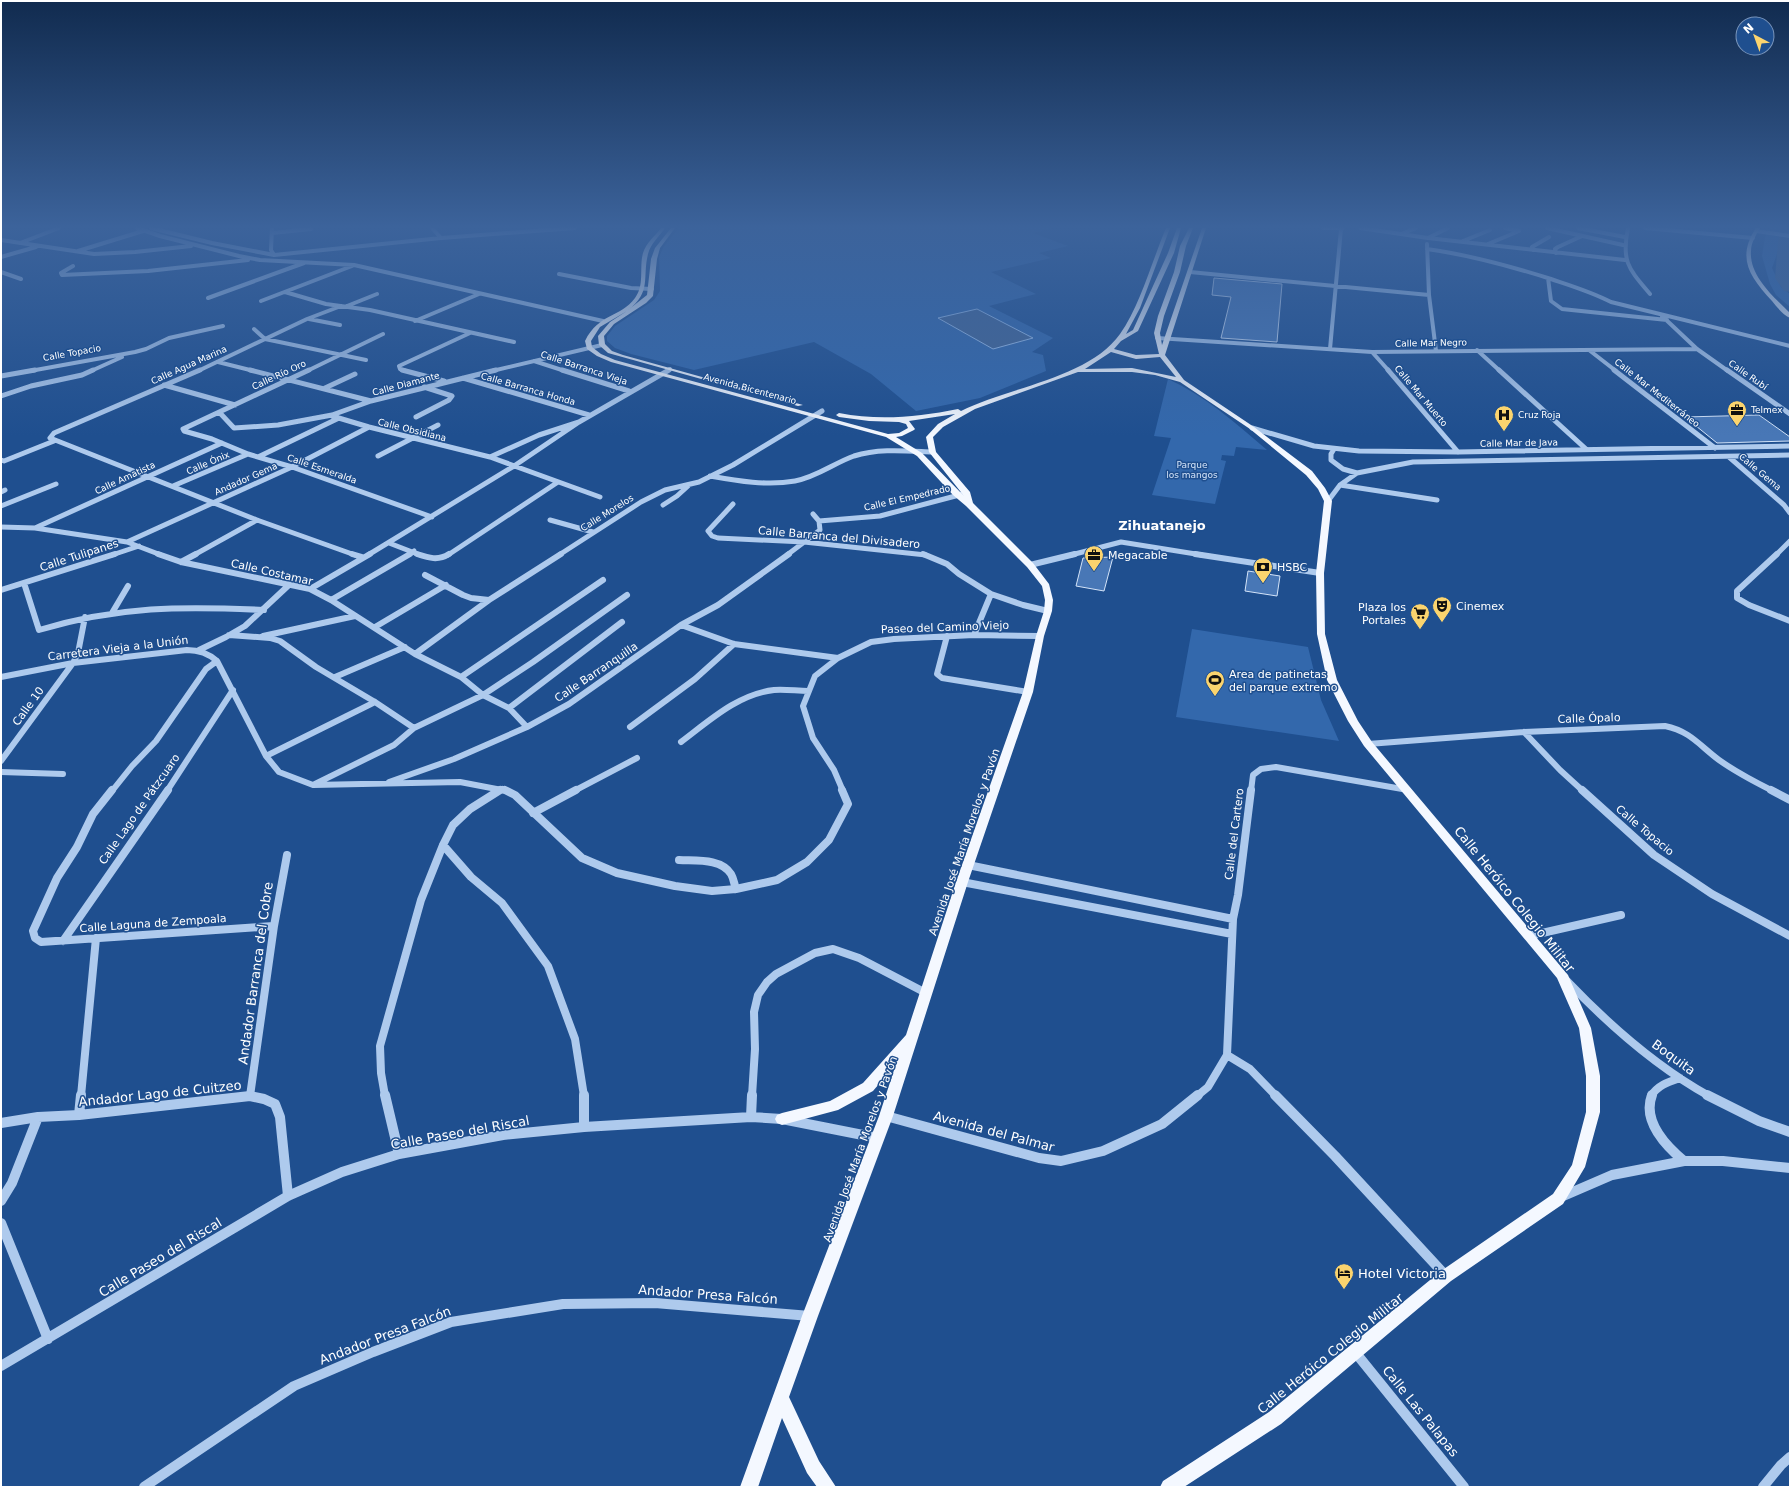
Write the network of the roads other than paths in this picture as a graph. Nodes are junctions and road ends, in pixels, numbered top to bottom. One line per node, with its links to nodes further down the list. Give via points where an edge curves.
1 (271, 297): 17 (street)
2 (309, 297): 18 (street)
3 (368, 297): 18 (street, Calle Agua Marina)
4 (471, 297): 23 (street)
5 (495, 297): 24 (street)
6 (639, 297): 24 (main road)
7 (649, 297): 35 (main road, via 612,323 601,336)
8 (1141, 297): 33 (main road, via 1132,320)
9 (1151, 297): 33 (main road, via 1135,331)
10 (1168, 297): 30 (main road)
11 (1181, 297): 31 (main road)
12 (1336, 297): 38 (street)
13 (1429, 297): 43 (street)
14 (1551, 297): 22 (street, via 1551,301 1562,309)
15 (1602, 297): 19 (street)
16 (1771, 297): 20 (main road)
17 (261, 301)
18 (344, 306): 21 (street, Calle Agua Marina); 23 (street)
19 (1661, 314): 22 (street, Calle Rubí); 36 (street)
20 (1790, 316)
21 (307, 319): 25 (street); 32 (street, Calle Agua Marina)
22 (1667, 320): 39 (street, Calle Rubí)
23 (415, 321): 28 (street)
24 (603, 321): 37 (main road, via 590,334)
25 (340, 325)
26 (223, 326): 45 (street, Calle Topacio, via 169,338 146,349)
27 (254, 329): 32 (street)
28 (470, 333): 34 (street); 58 (street, via 399,366 400,369)
29 (383, 334): 46 (street, Calle Río Oro)
30 (1157, 338): 31 (street, Calle Mar Negro); 47 (main road)
31 (1167, 338): 38 (street, Calle Mar Negro); 47 (main road)
32 (265, 339): 46 (street); 50 (street, Calle Agua Marina)
33 (1119, 341): 40 (main road)
34 (514, 342)
35 (602, 345): 37 (street, Calle Diamante); 51 (main road, Avenida Bicentenario, via 610,352 621,356)
36 (1790, 346)
37 (589, 348): 49 (street, Calle Diamante); 54 (main road, Avenida Bicentenario, via 614,361)
38 (1330, 349): 44 (street, Calle Mar Negro)
39 (1697, 349): 42 (street, Calle Mar Negro); 70 (street, Calle Rubí)
40 (1110, 350): 47 (main road, via 1126,357); 52 (main road)
41 (1477, 350): 42 (street, Calle Mar Negro); 43 (street, Calle Mar Negro); 91 (street)
42 (1589, 350): 89 (street, Calle Mar Mediterráneo)
43 (1436, 351): 44 (street, Calle Mar Negro)
44 (1372, 352): 95 (street, Calle Mar Muerto)
45 (130, 353): 55 (street, Calle Topacio); 64 (street, via 82,375 31,386)
46 (340, 354): 48 (street); 57 (street, Calle Río Oro)
47 (1162, 355): 59 (main road)
48 (366, 360)
49 (533, 360): 56 (street, Calle Diamante); 63 (street, Calle Barranca Vieja)
50 (218, 362): 57 (street); 60 (street, Calle Agua Marina)
51 (670, 368): 54 (street); 68 (main road, Avenida Bicentenario)
52 (1074, 371): 59 (main road, via 1137,369 1157,372); 67 (main road)
53 (355, 374): 62 (street)
54 (659, 374): 63 (street); 74 (main road, Avenida Bicentenario)
55 (1, 376)
56 (462, 378): 58 (street, Calle Diamante); 71 (street, Calle Barranca Honda)
57 (290, 379): 62 (street); 66 (street, Calle Río Oro)
58 (446, 381): 61 (street, Calle Diamante)
59 (1182, 381): 81 (main road)
60 (164, 385): 66 (street); 86 (street, Calle Agua Marina, via 54,433 50,438)
61 (423, 387): 65 (street, Calle Diamante); 73 (street, via 452,396 449,400)
62 (325, 388): 65 (street)
63 (629, 391): 71 (street)
64 (1, 396)
65 (371, 401): 72 (street, Calle Diamante)
66 (235, 405): 69 (street, Calle Río Oro)
67 (969, 408): 77 (main road, Avenida Bicentenario); 94 (main road, via 935,430 929,437)
68 (822, 411): 74 (street, Calle Morelos); 76 (main road, Avenida Bicentenario, via 848,417)
69 (220, 413): 72 (street, Calle Diamante, via 234,428 278,425); 82 (street, Calle Río Oro, via 187,427)
70 (1790, 414)
71 (589, 415): 78 (street)
72 (332, 416): 75 (street, Calle Obsidiana)
73 (416, 416)
74 (814, 416): 83 (main road, Avenida Bicentenario); 108 (street, Calle Morelos)
75 (339, 418): 80 (street, Calle Obsidiana); 98 (street)
76 (885, 420): 77 (main road, Avenida Bicentenario); 83 (main road, via 875,425)
77 (902, 420): 84 (main road, via 912,429 900,435)
78 (578, 422): 100 (street, via 539,435); 104 (street)
79 (438, 425): 85 (street)
80 (370, 427): 85 (street, Calle Obsidiana); 105 (street, Andador Gema)
81 (1252, 428): 90 (street, Calle Mar de Java, via 1292,441); 117 (main road, via 1309,473)
82 (184, 431): 87 (street, Calle Esmeralda)
83 (874, 431): 84 (main road, Avenida Bicentenario)
84 (888, 436): 93 (main road, Avenida Bicentenario)
85 (413, 438): 99 (street); 100 (street, Calle Obsidiana)
86 (54, 441): 102 (street); 107 (street)
87 (222, 443): 96 (street, Calle Esmeralda); 107 (street, Calle Amatista)
88 (1790, 446): 89 (street, Calle Mar de Java)
89 (1715, 448): 91 (street, Calle Mar de Java); 101 (street, Calle Gema)
90 (1334, 449): 95 (street, Calle Mar de Java); 106 (street, via 1331,460)
91 (1586, 449): 92 (street, Calle Mar de Java)
92 (1556, 450): 95 (street, Calle Mar de Java); 103 (street)
93 (915, 451): 94 (street); 108 (street, via 861,454 824,472 795,481 756,482); 115 (main road, Avenida Bicentenario)
94 (934, 452): 115 (main road, Avenida José María Morelos y Pavón)
95 (1458, 452)
96 (248, 454): 98 (street, Calle Esmeralda); 112 (street, Calle Ónix)
97 (1790, 455): 101 (street, Calle Mar de Java)
98 (258, 456): 105 (street, Calle Esmeralda)
99 (378, 456)
100 (490, 457): 104 (street)
101 (1730, 458): 103 (street, Calle Mar de Java); 122 (street, Calle Gema)
102 (3, 460)
103 (1564, 460): 106 (street, Calle Mar de Java, via 1412,462)
104 (514, 466): 109 (street); 124 (street)
105 (292, 467): 118 (street, Andador Gema); 124 (street, Calle Esmeralda)
106 (1357, 473): 111 (street, Calle Mar de Java)
107 (147, 476): 112 (street); 129 (street, Calle Amatista)
108 (710, 476): 113 (street, Calle Morelos)
109 (558, 482): 114 (street); 136 (street, via 444,557 432,558)
110 (56, 484): 121 (street)
111 (1340, 485): 116 (street); 117 (street, Calle Mar de Java)
112 (173, 486): 118 (street)
113 (688, 486): 120 (street); 130 (street, Calle Morelos, via 654,494)
114 (600, 497)
115 (964, 498): 127 (street, Calle El Empedrado, via 880,516); 139 (main road, Avenida José María Morelos y Pavón)
116 (1437, 500)
117 (1328, 501): 140 (main road, Calle Heróico Colegio Militar)
118 (212, 502): 125 (street); 132 (street, Andador Gema)
119 (733, 504): 133 (street, Calle Barranca del Divisadero, via 708,531 712,536)
120 (663, 505)
121 (1, 506)
122 (1790, 513)
123 (813, 514): 127 (street)
124 (432, 517): 134 (street)
125 (257, 520): 137 (street); 138 (street)
126 (550, 520): 130 (street)
127 (819, 522): 133 (street, via 820,530)
128 (1, 527): 129 (street, Calle Costamar)
129 (35, 528): 132 (street, Calle Costamar)
130 (593, 532): 152 (street, Calle Morelos)
131 (1790, 541): 158 (street, via 1737,591 1737,598 1749,605)
132 (127, 542): 135 (street, Calle Costamar)
133 (804, 542): 149 (street, Calle Barranca del Divisadero, via 922,553 947,564); 160 (street, Calle Barranquilla, via 718,605)
134 (389, 543): 136 (street); 137 (street)
135 (140, 546): 138 (street, Calle Costamar); 143 (street, Calle Tulipanes)
136 (414, 551): 151 (street)
137 (362, 557): 147 (street)
138 (181, 562): 144 (street, Calle Costamar)
139 (1030, 565): 140 (street, via 1121,542); 154 (main road, Avenida José María Morelos y Pavón, via 1046,586)
140 (1320, 573): 188 (main road, Calle Heróico Colegio Militar, via 1321,634 1332,680)
141 (426, 575): 145 (street)
142 (603, 580): 176 (street)
143 (24, 583): 148 (street, Calle Tulipanes); 157 (street, via 39,630)
144 (290, 584): 147 (street, Calle Costamar); 153 (street)
145 (446, 585): 152 (street, via 471,598); 161 (street)
146 (128, 586): 155 (street)
147 (310, 589): 151 (street, Calle Costamar)
148 (1, 590)
149 (991, 594): 154 (street, Calle Barranca del Divisadero); 163 (street)
150 (627, 595): 180 (street)
151 (331, 600): 156 (street, Calle Costamar)
152 (489, 600): 170 (street, Calle Morelos)
153 (264, 610): 155 (street, via 167,608); 162 (street)
154 (1048, 611): 165 (main road, Avenida José María Morelos y Pavón)
155 (112, 613): 157 (street)
156 (355, 616): 161 (street, Calle Costamar); 166 (street)
157 (85, 617): 173 (street, Calle 10, via 78,653)
158 (1790, 621)
159 (622, 622): 182 (street)
160 (681, 624): 167 (street); 183 (street, Calle Barranquilla, via 569,704)
161 (375, 627): 168 (street, Calle Costamar)
162 (229, 635): 166 (street); 169 (street)
163 (974, 635): 164 (street, Paseo del Camino Viejo); 165 (street, Paseo del Camino Viejo)
164 (947, 636): 171 (street, Paseo del Camino Viejo, via 871,642); 179 (street, via 937,674 942,678)
165 (1040, 636): 179 (main road, Avenida José María Morelos y Pavón)
166 (256, 637): 175 (street, via 280,641 316,667)
167 (734, 644): 171 (street); 184 (street, via 695,679)
168 (405, 647): 170 (street, Calle Costamar); 175 (street)
169 (199, 650): 172 (street, Carretera Vieja a la Unión, via 210,654); 173 (street, Carretera Vieja a la Unión)
170 (415, 654): 176 (street, Calle Costamar)
171 (838, 658): 178 (street, Paseo del Camino Viejo, via 815,676)
172 (217, 661): 177 (street, Carretera Vieja a la Unión); 213 (street, Calle Laguna de Zempoala, via 206,669 156,741 93,814 77,847 57,878 33,931 35,938 41,942)
173 (73, 663): 174 (street, Carretera Vieja a la Unión); 191 (street, Calle 10)
174 (1, 677)
175 (335, 677): 181 (street)
176 (461, 677): 180 (street, Calle Costamar)
177 (233, 690): 189 (street, Carretera Vieja a la Unión); 213 (street, Calle Lago de Pátzcuaro, via 186,764)
178 (808, 692): 187 (street, via 769,690 746,697 725,709); 205 (street, Paseo del Camino Viejo, via 803,706 813,738 834,770 848,804 829,840 807,862 777,880)
179 (1028, 692): 203 (main road, Avenida José María Morelos y Pavón)
180 (482, 695): 182 (street, Calle Costamar); 185 (street)
181 (375, 702): 185 (street); 189 (street)
182 (509, 708): 183 (street, Calle Costamar)
183 (527, 727): 195 (street, Calle Barranquilla, via 454,759)
184 (630, 727)
185 (414, 728): 194 (street, via 394,745)
186 (1524, 732): 188 (street, Calle Ópalo); 198 (street, Calle Ópalo, via 1665,726 1679,728 1718,759); 211 (street, Calle Topacio, via 1560,770 1654,855 1712,894)
187 (681, 742)
188 (1368, 744): 197 (main road, Calle Heróico Colegio Militar)
189 (266, 756): 194 (street, Carretera Vieja a la Unión, via 279,772)
190 (637, 758): 199 (street)
191 (1, 761)
192 (1, 772): 193 (street)
193 (63, 774)
194 (313, 785): 195 (street, Carretera Vieja a la Unión)
195 (382, 785): 196 (street, Carretera Vieja a la Unión, via 460,782)
196 (502, 789): 199 (street, Paseo del Camino Viejo, via 515,796); 200 (street, via 470,809 453,825)
197 (1408, 790): 207 (street, Calle del Cartero, via 1276,767 1261,769 1253,775); 210 (main road, Calle Heróico Colegio Militar)
198 (1790, 800)
199 (533, 813): 205 (street, Paseo del Camino Viejo, via 582,858 617,873 682,887 712,891)
200 (443, 846): 226 (street, via 471,877 502,903 548,966 575,1039 584,1091); 229 (street, via 421,900 380,1046 382,1084)
201 (287, 855): 208 (street, Andador Barranca del Cobre)
202 (679, 860): 205 (street, via 722,865 731,873)
203 (968, 865): 204 (main road, Avenida José María Morelos y Pavón); 207 (street)
204 (962, 882): 209 (street); 215 (main road, Avenida José María Morelos y Pavón)
205 (736, 889)
206 (1621, 915): 210 (street)
207 (1234, 918): 209 (street, Calle del Cartero)
208 (274, 926): 212 (street, Calle Laguna de Zempoala); 219 (street, Andador Barranca del Cobre)
209 (1232, 934): 217 (street, Calle del Cartero)
210 (1528, 936): 214 (main road, Calle Heróico Colegio Militar)
211 (1790, 936)
212 (96, 938): 213 (street, Calle Laguna de Zempoala); 220 (street)
213 (63, 941)
214 (1562, 975): 218 (street, Boquita, via 1599,1013); 233 (main road, Calle Heróico Colegio Militar, via 1585,1028 1593,1076 1593,1112 1578,1167)
215 (926, 993): 216 (main road, Avenida José María Morelos y Pavón); 223 (street, via 853,956 833,949 815,953 776,974 758,995 754,1012 755,1049)
216 (914, 1034): 221 (main road, Avenida José María Morelos y Pavón); 224 (main road, via 868,1087 833,1106)
217 (1227, 1055): 221 (street, Avenida del Palmar, via 1208,1087 1162,1124 1103,1151 1061,1161 1039,1158); 236 (street, via 1250,1069)
218 (1680, 1078): 227 (street, Boquita, via 1738,1111); 230 (street, via 1667,1082 1654,1091 1649,1106 1653,1124 1665,1144)
219 (250, 1096): 220 (street, Andador Lago de Cuitzeo); 232 (street, Andador Lago de Cuitzeo, via 275,1104 280,1117)
220 (79, 1115): 222 (street, Andador Lago de Cuitzeo)
221 (886, 1116): 228 (main road, Avenida José María Morelos y Pavón)
222 (38, 1117): 225 (street, Andador Lago de Cuitzeo); 234 (street, via 12,1183)
223 (750, 1118): 224 (street, Calle Paseo del Riscal); 226 (street, Calle Paseo del Riscal)
224 (782, 1119): 228 (street, Calle Paseo del Riscal)
225 (1, 1123)
226 (584, 1127): 229 (street, Calle Paseo del Riscal, via 502,1135)
227 (1790, 1132)
228 (878, 1138): 237 (main road, Avenida José María Morelos y Pavón)
229 (399, 1154): 232 (street, Calle Paseo del Riscal, via 342,1172)
230 (1684, 1161): 231 (street, via 1723,1161); 233 (street, via 1612,1175)
231 (1790, 1168)
232 (288, 1196): 238 (street, Calle Paseo del Riscal)
233 (1558, 1199): 236 (main road, Calle Heróico Colegio Militar)
234 (1, 1201)
235 (1, 1223): 238 (street)
236 (1446, 1276): 239 (main road, Calle Heróico Colegio Militar)
237 (810, 1316): 241 (main road, Avenida José María Morelos y Pavón); 243 (street, Andador Presa Falcón, via 655,1303 563,1304 451,1322 294,1386)
238 (48, 1339): 240 (street, Calle Paseo del Riscal)
239 (1356, 1352): 246 (main road, Calle Heróico Colegio Militar, via 1275,1418); 247 (street, Calle Las Palapas)
240 (1, 1366)
241 (781, 1398): 244 (main road, Avenida José María Morelos y Pavón); 245 (main road, via 813,1467)
242 (1790, 1457): 248 (street, via 1780,1465)
243 (144, 1487)
244 (749, 1487)
245 (827, 1487)
246 (1169, 1487)
247 (1464, 1487)
248 (1763, 1487)

